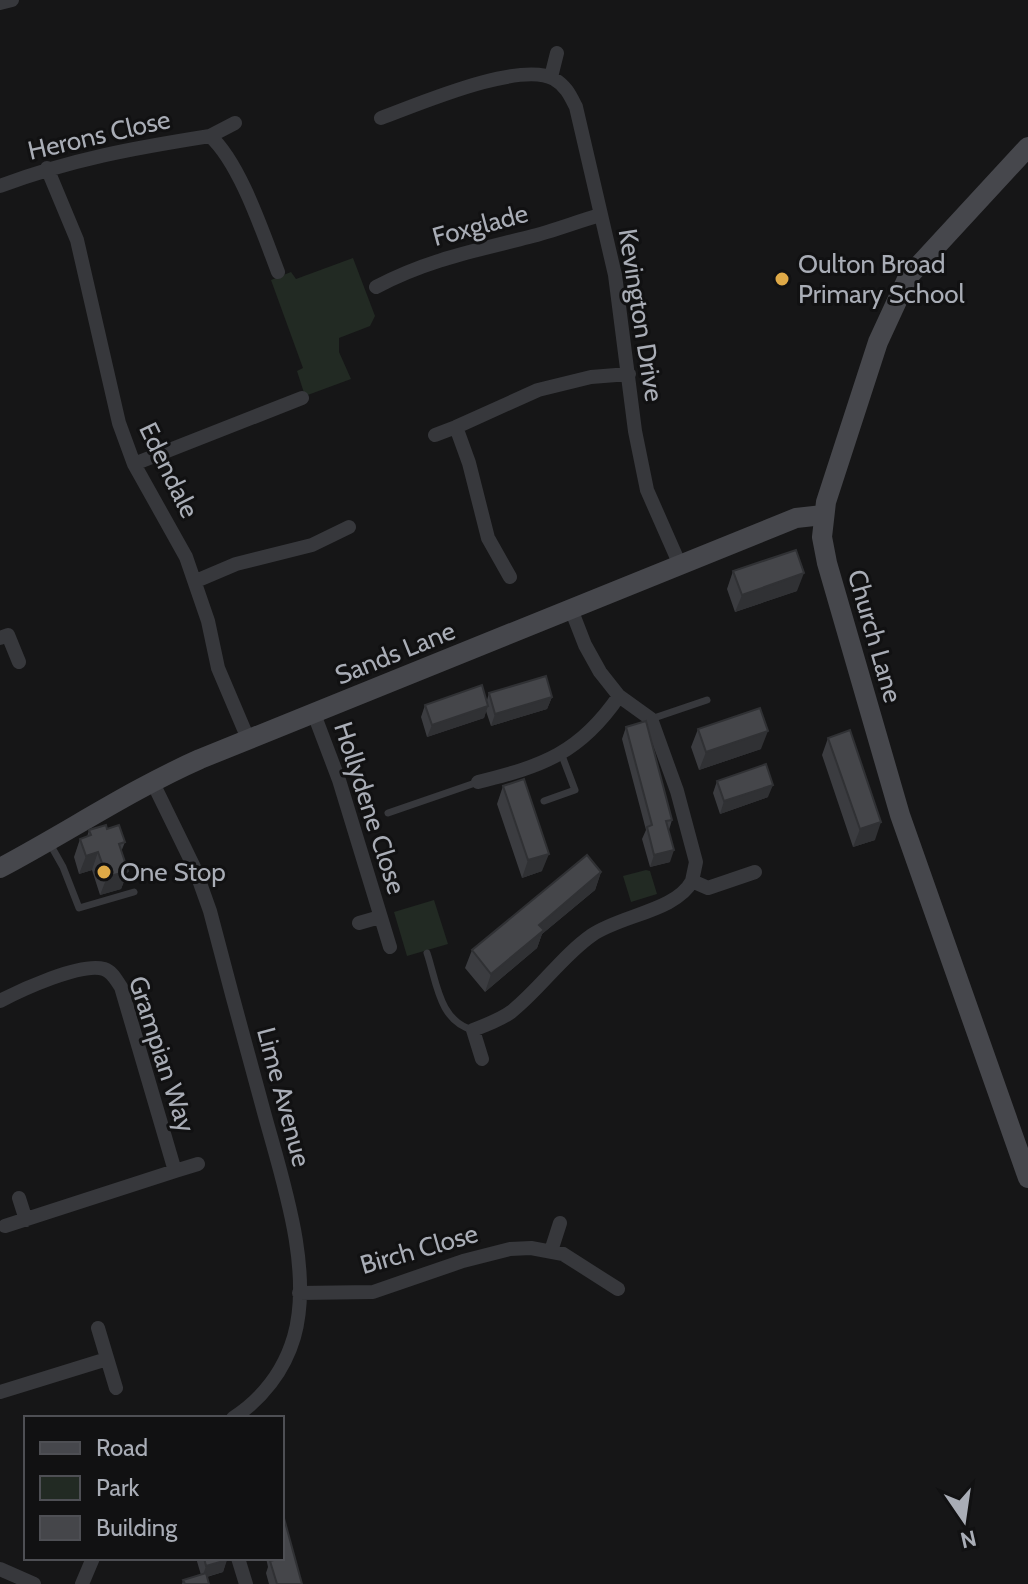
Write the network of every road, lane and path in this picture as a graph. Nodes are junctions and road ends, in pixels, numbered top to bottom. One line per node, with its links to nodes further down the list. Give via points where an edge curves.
1 (12, 0): 2 (street)
2 (0, 3)
3 (557, 53): 4 (street)
4 (551, 77): 5 (street, via 527,73 473,85); 11 (street, Kevington Drive, via 567,88 576,107)
5 (381, 118)
6 (235, 123): 7 (street, Herons Close)
7 (210, 136): 9 (street, Herons Close); 12 (street, Herons Close, via 220,145 256,214)
8 (1028, 147): 19 (street, Church Lane, via 908,277 878,342)
9 (47, 168): 10 (street, Herons Close); 18 (street, Edendale, via 77,240 119,423)
10 (0, 186)
11 (600, 215): 13 (street, Foxglade, via 409,270); 14 (street, Kevington Drive)
12 (278, 272)
13 (376, 287)
14 (629, 374): 16 (street, via 538,390); 21 (street, Kevington Drive, via 647,490)
15 (302, 398): 18 (street)
16 (456, 427): 17 (street); 22 (street, via 488,538)
17 (435, 435)
18 (134, 464): 23 (street, Edendale)
19 (823, 515): 21 (street, Sands Lane, via 796,518); 51 (street, Church Lane, via 827,563 900,815)
20 (349, 527): 23 (street, via 312,545 236,564)
21 (680, 565): 24 (street, Sands Lane)
22 (510, 577)
23 (196, 581): 31 (street, Edendale, via 218,668)
24 (571, 609): 27 (street, via 585,645); 29 (street, Sands Lane)
25 (0, 638): 26 (street, via 8,635)
26 (19, 662)
27 (619, 696): 30 (street); 32 (street, via 599,725)
28 (707, 700): 30 (lane)
29 (314, 714): 31 (street, Sands Lane); 42 (street, Hollydene Close)
30 (651, 719): 40 (street, via 696,862)
31 (249, 741): 33 (street, Sands Lane)
32 (561, 753): 34 (street, via 520,772); 35 (lane, via 575,790)
33 (152, 781): 37 (street, Sands Lane); 58 (street, Lime Avenue, via 210,911 294,1231)
34 (478, 782): 36 (lane)
35 (544, 801)
36 (388, 813)
37 (49, 842): 38 (street, Sands Lane); 41 (lane, via 79,908)
38 (0, 868)
39 (755, 872): 40 (street, via 708,888)
40 (692, 881): 47 (street, via 673,902 591,936 511,1012)
41 (134, 892)
42 (380, 917): 43 (street, Hollydene Close); 44 (street, Hollydene Close)
43 (359, 923)
44 (390, 947)
45 (427, 953): 47 (lane, via 446,1011 457,1025)
46 (0, 1001): 50 (street, Grampian Way, via 80,969 102,968 113,975 121,987)
47 (473, 1030): 48 (street)
48 (482, 1059)
49 (198, 1164): 50 (street, Grampian Way)
50 (175, 1171): 53 (street, Grampian Way)
51 (1028, 1178)
52 (19, 1198): 53 (street)
53 (26, 1220): 55 (street, Grampian Way)
54 (560, 1223): 56 (street)
55 (5, 1226)
56 (551, 1251): 57 (street, Birch Close); 58 (street, Birch Close, via 510,1249 373,1292)
57 (618, 1289)
58 (299, 1293): 63 (street, Lime Avenue, via 294,1336 277,1374)
59 (98, 1328): 60 (street)
60 (107, 1359): 61 (street); 62 (street)
61 (116, 1388)
62 (0, 1392)
63 (235, 1416)
64 (92, 1560): 68 (street)
65 (239, 1560): 69 (street)
66 (5, 1575): 67 (street)
67 (34, 1584)
68 (82, 1584)
69 (246, 1584)

